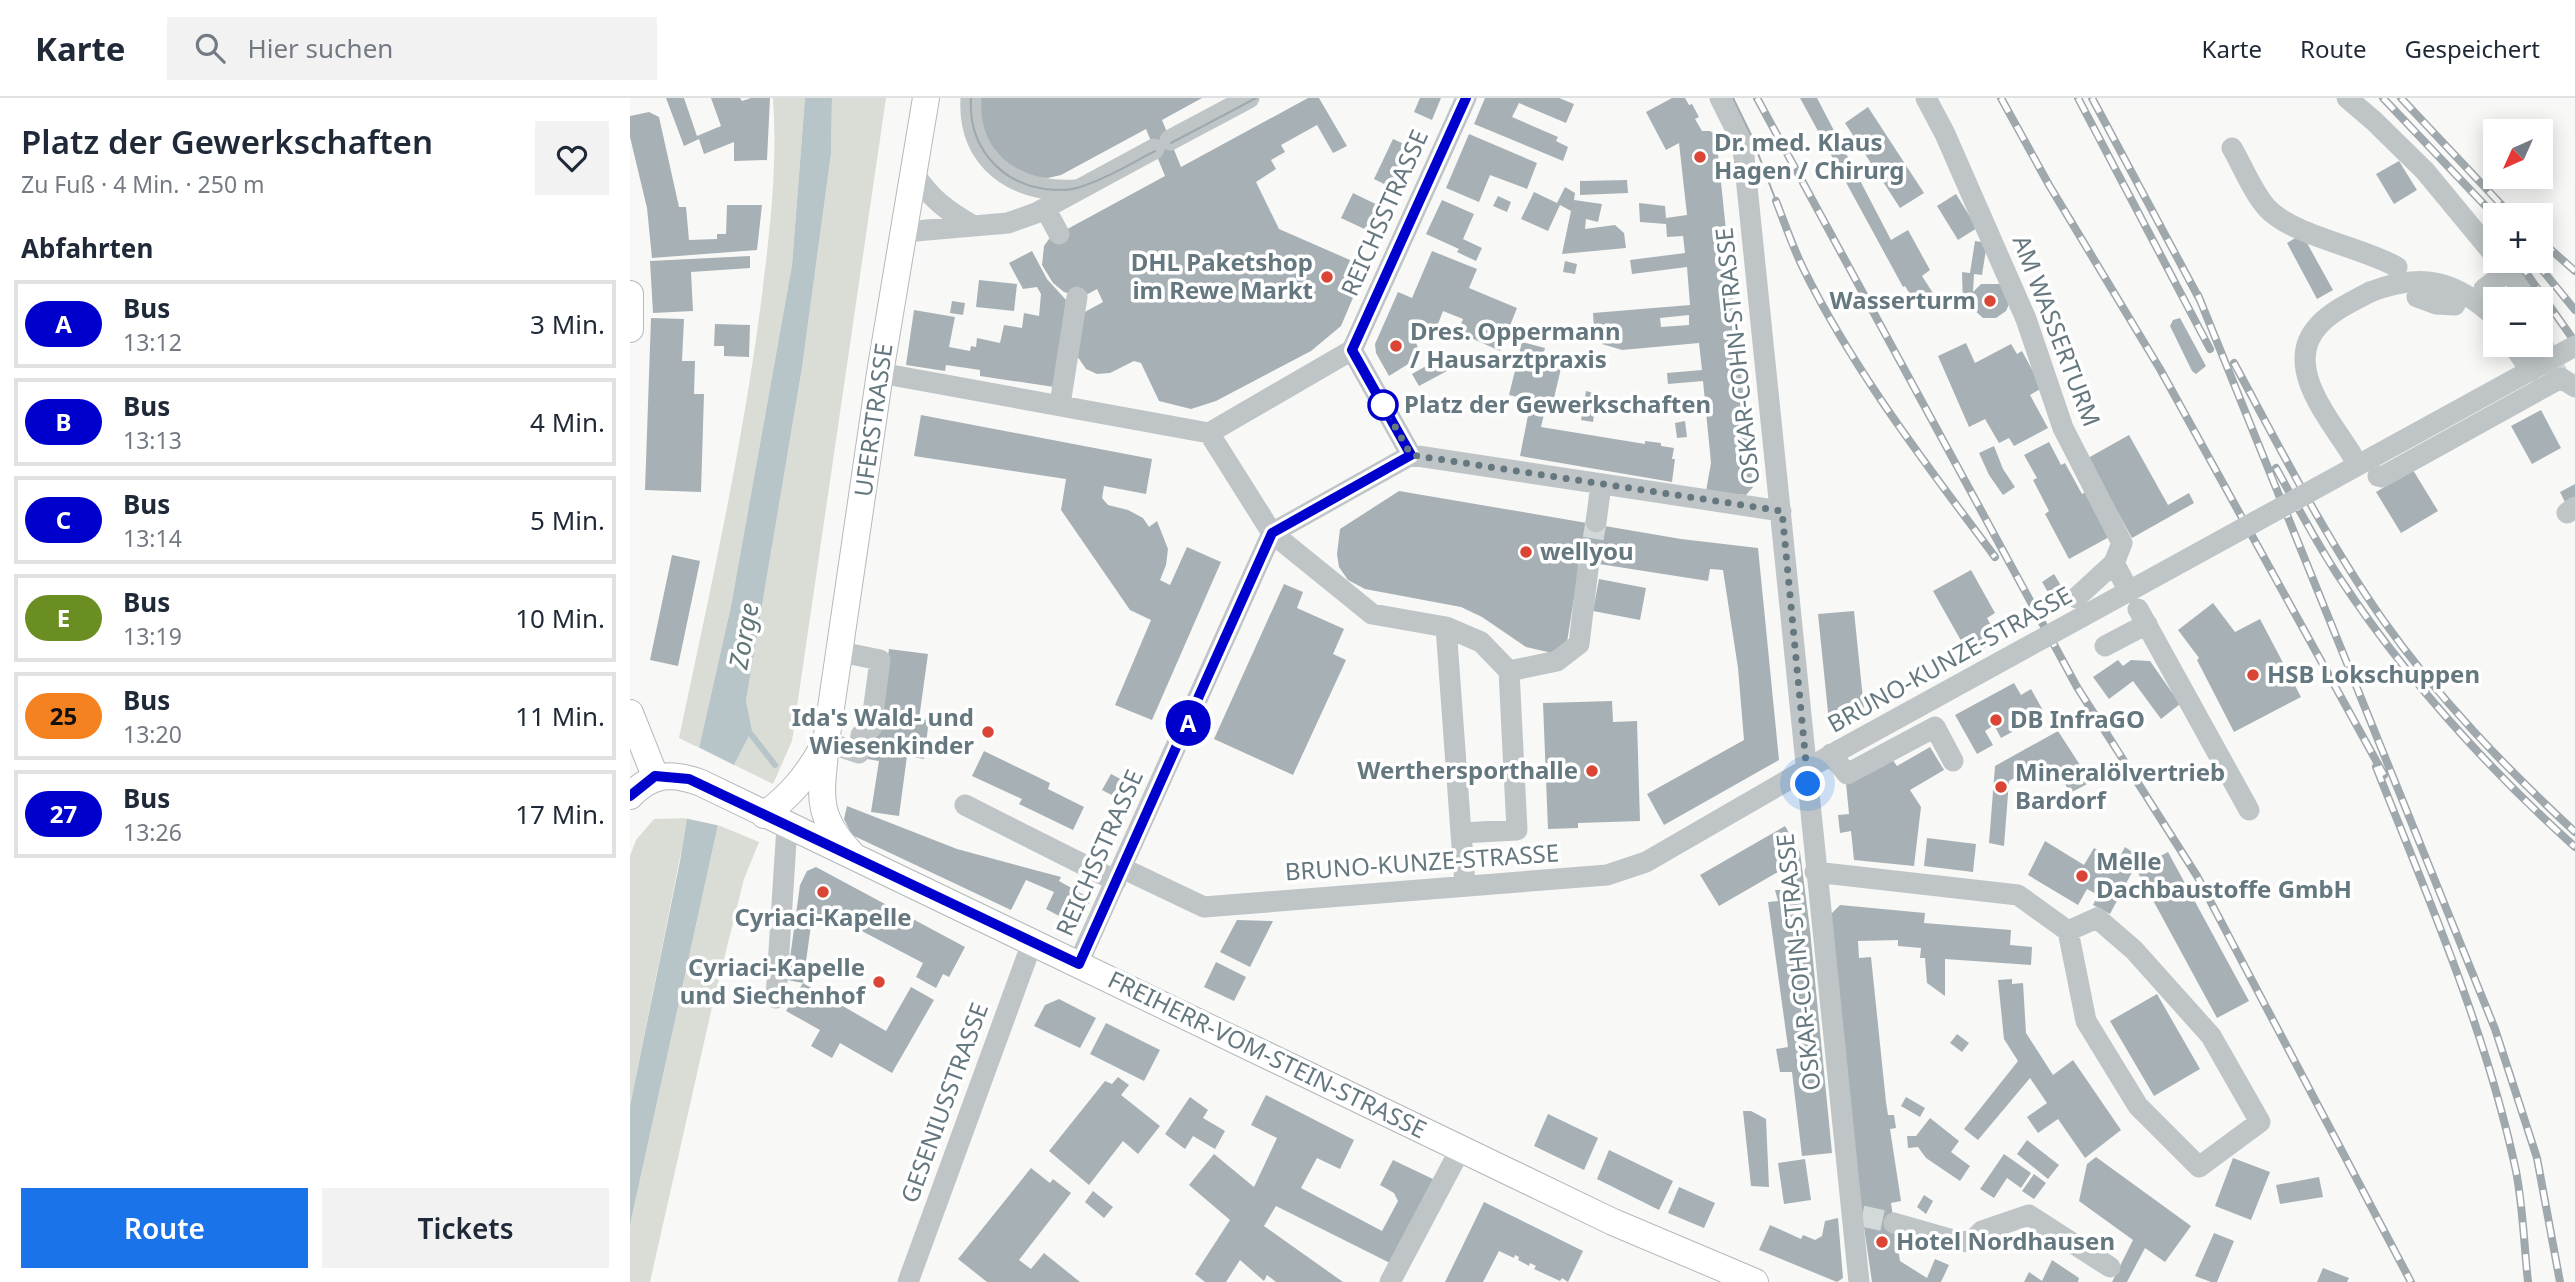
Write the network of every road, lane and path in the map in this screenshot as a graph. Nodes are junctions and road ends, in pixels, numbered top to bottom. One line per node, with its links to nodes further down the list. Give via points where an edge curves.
1 (926, 98): 9 (main road, UFERSTRASSE)
2 (971, 98): 10 (street, via 975,135 987,157)
3 (1250, 98): 10 (street)
4 (1466, 98): 25 (street, REICHSSTRASSE)
5 (1720, 98): 36 (street, OSKAR-COHN-STRASSE, via 1741,140 1744,157)
6 (1926, 98): 39 (street, AM WASSERTURM, via 2026,319 2063,428 2122,543)
7 (2347, 98): 14 (street, via 2425,171)
8 (2232, 148): 15 (street, via 2267,209)
9 (914, 173): 11 (street, via 937,203); 12 (main road, UFERSTRASSE)
10 (1045, 204): 11 (street, via 1008,223); 13 (street)
11 (972, 225): 12 (street)
12 (904, 232): 28 (main road, UFERSTRASSE)
13 (1054, 237)
14 (2483, 241)
15 (2397, 267)
16 (2509, 273): 17 (street)
17 (2521, 287)
18 (630, 293): 23 (main road)
19 (1077, 297): 30 (street, via 1069,346 1078,366)
20 (2417, 297): 21 (street)
21 (2455, 305)
22 (2483, 306): 33 (street, bridge, via 2447,285 2419,280 2394,283 2336,311 2318,326 2305,348 2305,372)
23 (630, 329)
24 (2575, 346): 27 (street, BRUNO-KUNZE-STRASSE, bridge)
25 (1352, 350): 31 (street); 32 (street)
26 (2521, 357): 27 (street)
27 (2531, 371): 49 (street, BRUNO-KUNZE-STRASSE, bridge)
28 (880, 373): 30 (street); 45 (main road, UFERSTRASSE)
29 (2565, 380): 34 (street)
30 (1066, 405): 31 (street)
31 (1209, 433): 38 (street)
32 (1411, 455): 35 (street); 38 (street)
33 (2352, 455)
34 (2378, 477)
35 (1601, 485): 36 (street); 37 (street)
36 (1782, 511): 51 (street, OSKAR-COHN-STRASSE)
37 (1596, 522)
38 (1272, 533): 43 (street, via 1372,614); 60 (street, REICHSSTRASSE)
39 (2114, 563): 41 (street); 42 (street)
40 (1588, 569): 46 (street, via 1578,644 1557,661)
41 (2124, 582)
42 (2076, 598)
43 (1446, 627): 46 (street, via 1481,642); 57 (street)
44 (2105, 646): 55 (street, via 2142,617)
45 (841, 652): 48 (main road, UFERSTRASSE); 48 (street, via 880,660 871,728 860,735 859,753)
46 (1509, 671): 57 (street, via 1517,830)
47 (630, 713): 52 (main road)
48 (826, 742): 56 (main road); 58 (main road, UFERSTRASSE, via 824,818)
49 (1835, 753): 50 (street, via 1847,774 1935,727); 51 (street, BRUNO-KUNZE-STRASSE)
50 (1953, 761)
51 (1806, 768): 59 (street, OSKAR-COHN-STRASSE); 61 (street, BRUNO-KUNZE-STRASSE, via 1646,862 1607,875)
52 (655, 776): 53 (main road); 56 (main road, FREIHERR-VOM-STEIN-STRASSE, via 689,779)
53 (630, 796)
54 (965, 805): 60 (street, BRUNO-KUNZE-STRASSE)
55 (2249, 810)
56 (776, 821): 58 (main road, FREIHERR-VOM-STEIN-STRASSE); 65 (street)
57 (1461, 833): 61 (street)
58 (856, 858): 63 (main road, FREIHERR-VOM-STEIN-STRASSE)
59 (1815, 872): 62 (street, via 2018,895); 72 (street, OSKAR-COHN-STRASSE, via 1857,1214)
60 (1119, 875): 61 (street, BRUNO-KUNZE-STRASSE, via 1204,907); 64 (street, REICHSSTRASSE)
61 (1465, 886)
62 (2064, 927): 62 (street, via 2087,1021 2138,1106 2155,1124 2199,1167 2260,1122 2211,1036 2134,950 2097,918)
63 (1032, 943): 64 (main road, FREIHERR-VOM-STEIN-STRASSE); 69 (street, GESENIUSSTRASSE)
64 (1079, 964): 66 (main road, FREIHERR-VOM-STEIN-STRASSE)
65 (776, 998)
66 (1461, 1148): 70 (street); 71 (main road, FREIHERR-VOM-STEIN-STRASSE, via 1613,1222)
67 (1894, 1223): 68 (street, via 1971,1242 1982,1231 2029,1215)
68 (2110, 1267)
69 (908, 1282)
70 (1390, 1282)
71 (1755, 1282)
72 (1858, 1282)

